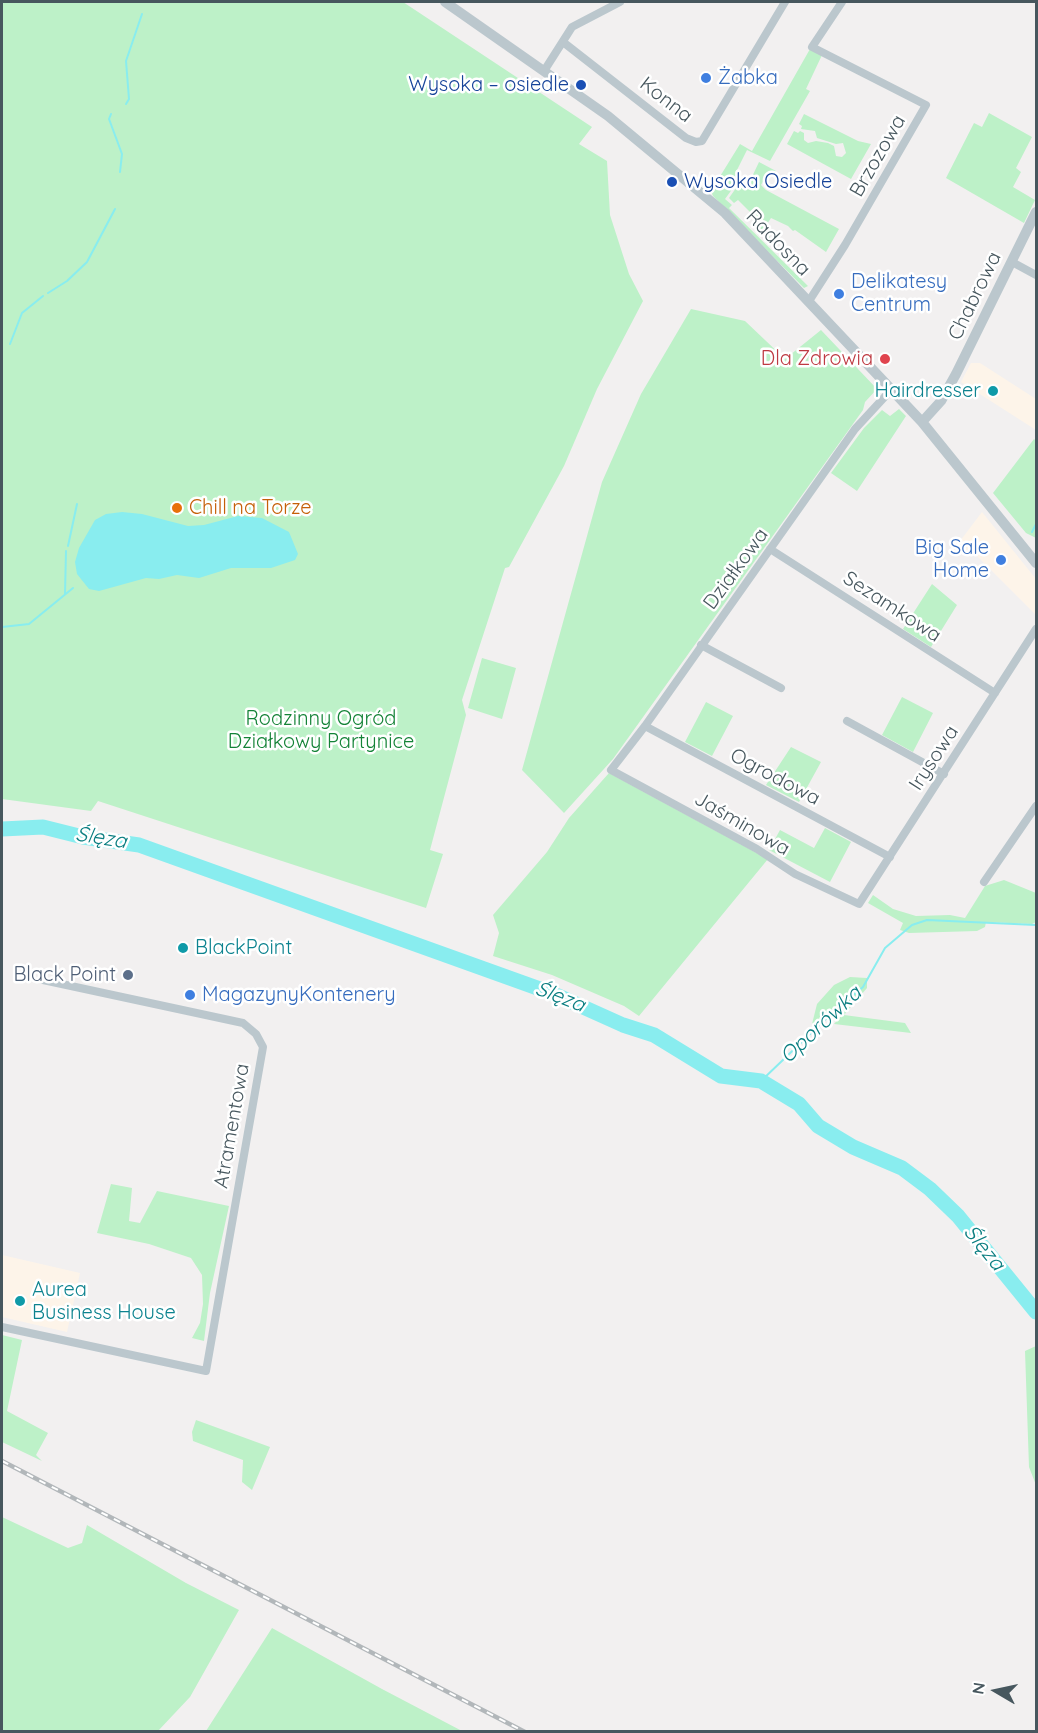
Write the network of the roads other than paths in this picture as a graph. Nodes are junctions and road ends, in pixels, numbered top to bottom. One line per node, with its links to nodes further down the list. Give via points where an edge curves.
1 (445, 2): 6 (street, Radosna)
2 (620, 2): 5 (street, via 576,24)
3 (785, 2): 5 (street, Konna, via 702,141 686,138)
4 (842, 2): 10 (street, Brzozowa, via 812,47 926,105)
5 (563, 42): 6 (street)
6 (544, 70): 10 (street, Radosna, via 608,116 716,205)
7 (1036, 212): 8 (street, Chabrowa)
8 (1012, 262): 9 (street); 12 (street, Chabrowa, via 956,374)
9 (1036, 275)
10 (809, 301): 11 (street, Radosna)
11 (891, 390): 12 (street, Radosna); 13 (street, Działkowa, via 855,429)
12 (922, 422): 14 (street, Radosna)
13 (770, 549): 16 (street, Działkowa); 18 (street, Sezamkowa)
14 (1036, 562)
15 (1036, 628): 18 (street, Irysowa)
16 (701, 645): 17 (street); 20 (street, Działkowa)
17 (781, 688)
18 (995, 693): 22 (street, Irysowa)
19 (847, 721): 22 (street)
20 (645, 726): 21 (street, Działkowa); 24 (street, Ogrodowa)
21 (611, 770): 26 (street, Jaśminowa, via 795,874)
22 (944, 774): 24 (street, Irysowa)
23 (1036, 806): 25 (street)
24 (890, 857): 26 (street, Irysowa)
25 (984, 882)
26 (859, 904)
27 (43, 980): 28 (street, Atramentowa, via 243,1023 263,1047 206,1371)
28 (2, 1328)

